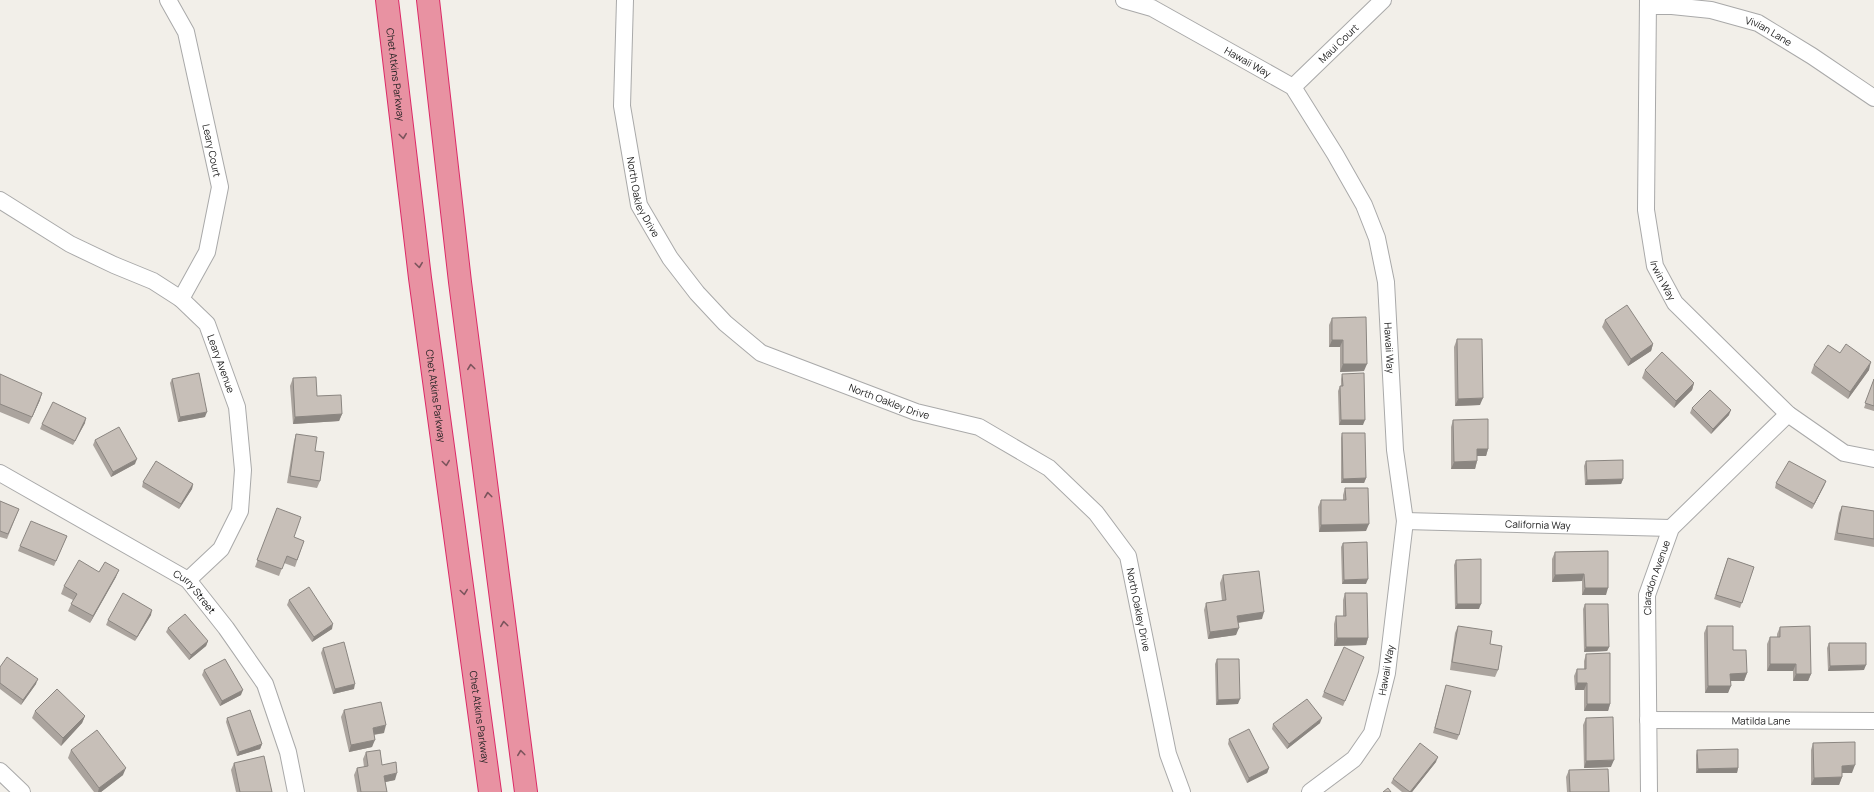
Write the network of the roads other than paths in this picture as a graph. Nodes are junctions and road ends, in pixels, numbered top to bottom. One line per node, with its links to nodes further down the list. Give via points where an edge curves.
1 (168, 0): 11 (street, Leary Court, via 186,32 220,187 207,252)
2 (387, 0): 23 (highway, Chet Atkins Parkway, one-way to 23, via 420,278)
3 (428, 0): 24 (highway, one-way to 3, via 460,282)
4 (625, 0): 25 (street, North Oakley Drive, via 622,106 639,205 670,258 725,323 761,353 916,412 979,427 1049,468 1096,513 1128,556 1168,754)
5 (1124, 0): 8 (street, Hawaii Way, via 1152,8)
6 (1383, 0): 8 (street, Maui Court)
7 (1648, 3): 9 (street, Vivian Lane, via 1711,10 1758,22); 12 (street, Irwin Way, via 1646,210 1655,266 1675,303)
8 (1293, 87): 15 (street, Hawaii Way, via 1360,198 1377,238 1386,282 1396,450)
9 (1874, 98)
10 (0, 200): 11 (street, Leary Avenue, via 70,244 153,281)
11 (181, 299): 17 (street, Leary Avenue, via 207,324 237,408 243,470 240,510 237,517 221,549)
12 (1788, 414): 13 (street, Irwin Way, via 1844,453); 16 (street, Claradon Avenue)
13 (1874, 460)
14 (0, 473): 17 (street, Curry Street)
15 (1405, 521): 16 (street, California Way); 26 (street, Hawaii Way, via 1387,673 1372,733 1354,759)
16 (1671, 528): 18 (street, Claradon Avenue, via 1647,595)
17 (188, 580): 22 (street, Curry Street, via 265,684 288,752)
18 (1648, 720): 19 (street, Matilda Lane); 27 (street, Claradon Avenue)
19 (1874, 721)
20 (0, 771): 21 (street)
21 (22, 792)
22 (296, 792)
23 (490, 792)
24 (526, 792)
25 (1182, 792)
26 (1310, 792)
27 (1649, 792)

